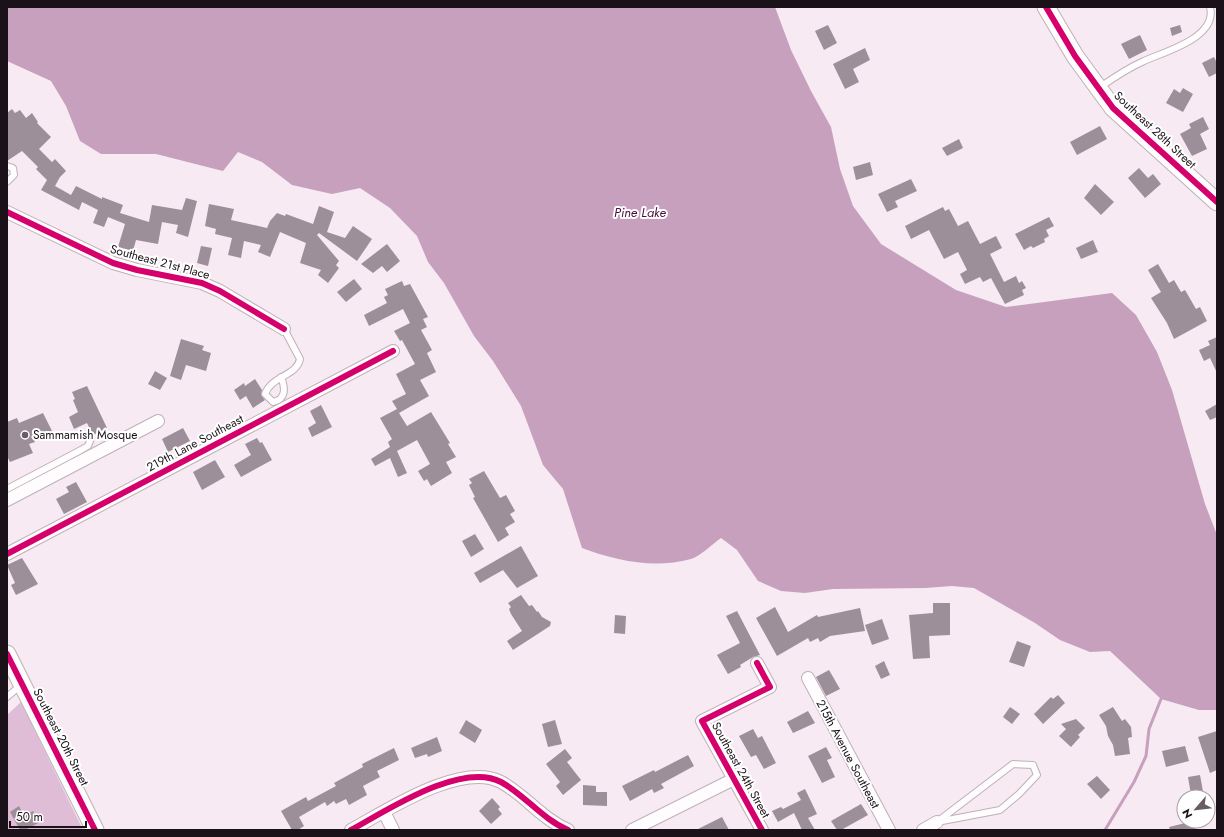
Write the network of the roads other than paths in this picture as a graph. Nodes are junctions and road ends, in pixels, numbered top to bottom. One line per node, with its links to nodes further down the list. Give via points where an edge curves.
1 (1046, 7): 3 (street, Southeast 28th Street, via 1074,56)
2 (1210, 7): 3 (lane, via 1210,18 1205,27 1189,43 1142,62)
3 (1098, 89): 6 (street, Southeast 28th Street, via 1113,108)
4 (7, 166): 5 (lane, via 13,168 14,175)
5 (7, 182)
6 (1217, 202)
7 (7, 212): 8 (street, Southeast 21st Place, via 113,263 202,283)
8 (284, 329): 10 (lane, via 300,358 294,370)
9 (393, 351): 15 (street, 219th Lane Southeast)
10 (281, 377)
11 (158, 421): 14 (street)
12 (90, 441): 13 (lane, via 88,446)
13 (7, 489)
14 (7, 500)
15 (7, 554)
16 (8, 660): 19 (street, Southeast 20th Street)
17 (756, 663): 21 (street, Southeast 24th Street, via 770,687 702,721)
18 (808, 678): 30 (street, 215th Avenue Southeast)
19 (22, 684): 20 (lane); 24 (street, Southeast 20th Street)
20 (7, 697)
21 (734, 779): 28 (street); 29 (street, Southeast 24th Street)
22 (384, 812): 25 (street); 26 (street); 27 (street, via 447,782 461,778 489,778 512,789 544,816)
23 (937, 822): 23 (lane, via 1000,810 1037,775 1033,765 1013,764); 31 (street)
24 (95, 830)
25 (351, 830)
26 (393, 830)
27 (568, 830)
28 (632, 830)
29 (762, 830)
30 (889, 830)
31 (923, 830)

